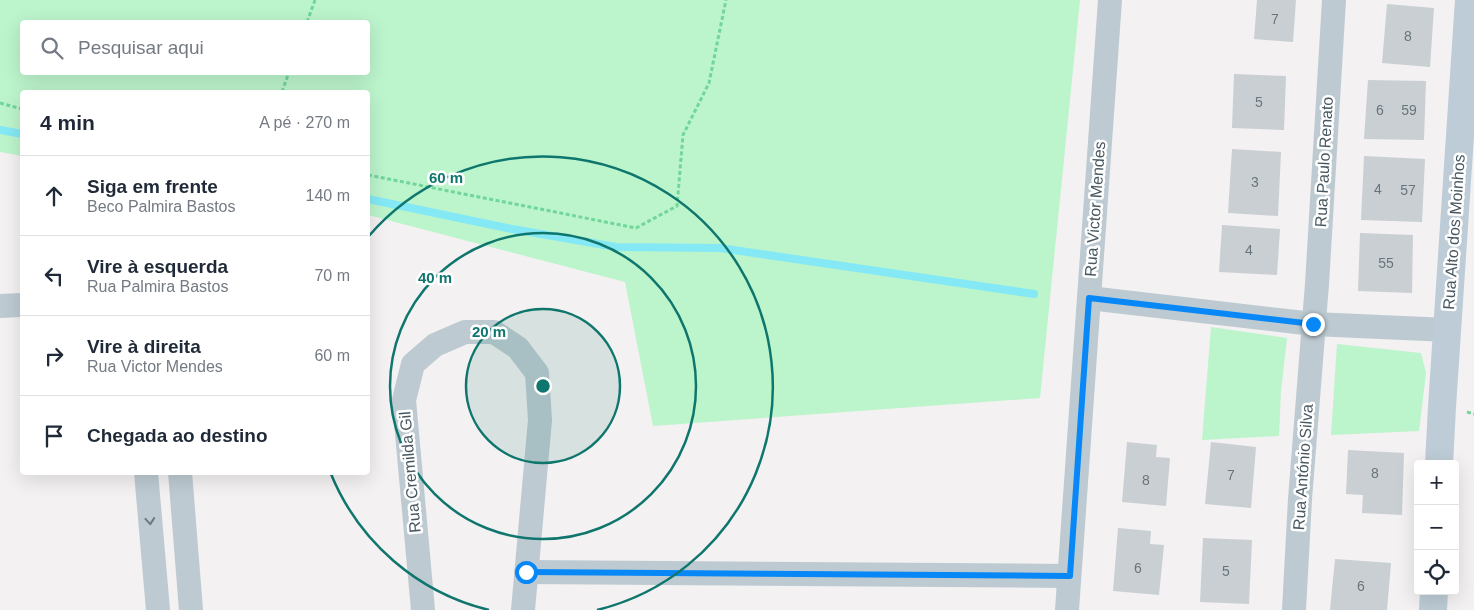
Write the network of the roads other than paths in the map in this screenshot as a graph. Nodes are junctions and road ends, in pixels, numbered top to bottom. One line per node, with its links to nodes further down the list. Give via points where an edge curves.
1 (1110, 0): 5 (street, Rua Victor Mendes)
2 (1334, 0): 8 (street, Rua Paulo Renato)
3 (1469, 0): 4 (street, Rua Alto dos Moinhos)
4 (1469, 68): 9 (street, Rua Alto dos Moinhos)
5 (1089, 298): 8 (street, Rua Victor Mendes); 14 (street)
6 (20, 305): 7 (street)
7 (0, 306)
8 (1313, 324): 9 (street, Rua Victor Mendes); 21 (street, Rua António Silva)
9 (1448, 330): 10 (street, Rua Alto dos Moinhos)
10 (1439, 460)
11 (146, 475): 16 (street, one-way to 16)
12 (180, 475): 17 (street)
13 (526, 572): 14 (street); 18 (street, Rua Cremilda Gil, via 540,420 537,373 518,348 494,332 465,332 435,345 413,364 404,400); 19 (street, Rua Cremilda Gil)
14 (1070, 576): 20 (street)
15 (1434, 595): 22 (street)
16 (158, 610)
17 (191, 610)
18 (423, 610)
19 (523, 610)
20 (1067, 610)
21 (1294, 610)
22 (1433, 610)

